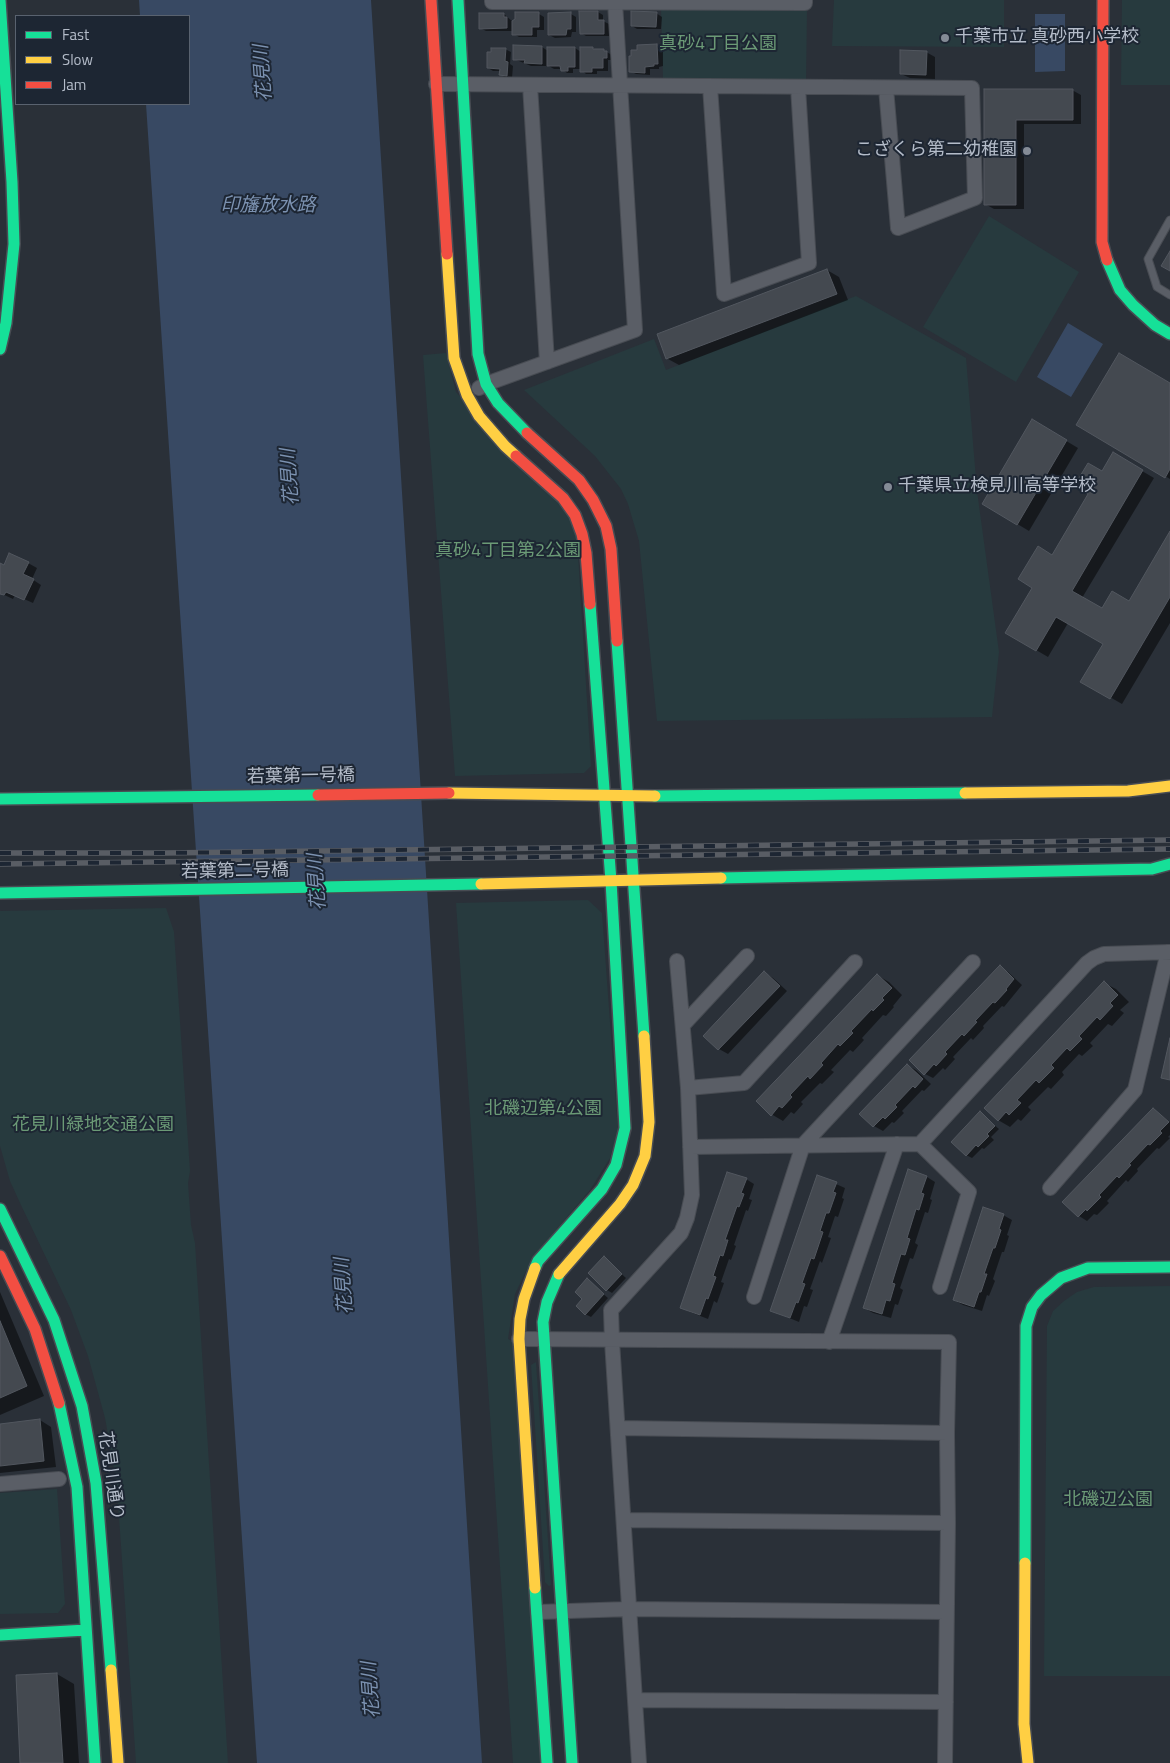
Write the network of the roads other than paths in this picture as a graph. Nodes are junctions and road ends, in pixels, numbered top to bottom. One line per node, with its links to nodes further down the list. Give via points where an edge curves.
1 (0, 0): 18 (street, via 14,244 6,323)
2 (431, 0): 8 (street)
3 (458, 0): 9 (street)
4 (492, 0): 7 (street)
5 (805, 0): 7 (street, via 805,3)
6 (1103, 0): 17 (street, via 1102,242 1120,290 1155,325)
7 (615, 2): 11 (street)
8 (436, 84): 9 (street); 21 (street, via 454,358)
9 (462, 84): 10 (street); 20 (street, via 478,354)
10 (530, 84): 11 (street); 19 (street)
11 (619, 85): 12 (street); 19 (street, via 635,330)
12 (710, 86): 13 (street); 13 (street, via 724,294 809,263)
13 (798, 87): 14 (street)
14 (886, 88): 14 (street, via 972,88 975,198 898,228)
15 (1170, 220): 16 (lane, via 1148,259 1157,287)
16 (1170, 295)
17 (1170, 334)
18 (0, 349)
19 (547, 362): 20 (street)
20 (486, 384): 21 (street); 24 (street, via 522,429 578,480 606,526 611,549)
21 (467, 395): 23 (street, via 479,416 505,446 563,498 575,515 582,534)
22 (1170, 786): 24 (street, 若葉第一号橋, via 1128,791)
23 (605, 795): 24 (street, 若葉第一号橋); 25 (street, 若葉第一号橋, via 454,793); 28 (street)
24 (627, 796): 27 (street)
25 (0, 799)
26 (1170, 864): 27 (street, 若葉第二号橋, via 1152,869)
27 (634, 880): 28 (street, 若葉第二号橋); 48 (street, via 649,1122 645,1156 633,1186 620,1204 561,1271 547,1302)
28 (611, 881): 29 (street, 若葉第二号橋); 47 (street, via 625,1128 616,1165 602,1189 538,1261 524,1298)
29 (0, 893)
30 (1169, 952): 38 (street, via 1104,954 1094,958); 41 (street, via 1136,1090)
31 (747, 956): 35 (street)
32 (677, 961): 35 (street)
33 (854, 962): 36 (street, via 744,1084)
34 (973, 962): 39 (street)
35 (683, 1025): 36 (street)
36 (688, 1088): 40 (street)
37 (897, 1144): 38 (street); 39 (street); 50 (street)
38 (920, 1144): 45 (street, via 969,1192)
39 (803, 1145): 40 (street); 46 (street)
40 (690, 1147): 49 (street, via 692,1196 681,1233 611,1310)
41 (1050, 1188)
42 (0, 1209): 66 (street, 花見川通り, via 54,1320 82,1406 96,1483)
43 (0, 1256): 61 (street, 花見川通り, via 35,1329 62,1411 77,1487)
44 (1170, 1267): 71 (street, via 1088,1268 1061,1278 1032,1307 1026,1326 1024,1724)
45 (940, 1286)
46 (754, 1297)
47 (519, 1339): 48 (street); 59 (street)
48 (543, 1340): 49 (street); 58 (street)
49 (612, 1340): 50 (street); 51 (street)
50 (829, 1342): 52 (street, via 949,1342)
51 (618, 1428): 52 (street); 55 (street)
52 (947, 1433): 56 (street)
53 (58, 1479): 54 (street)
54 (0, 1484)
55 (624, 1520): 56 (street); 57 (street)
56 (948, 1523): 60 (street)
57 (629, 1610): 58 (street); 60 (street); 63 (street)
58 (563, 1611): 59 (street); 68 (street)
59 (538, 1612): 67 (street)
60 (946, 1612): 64 (street)
61 (86, 1630): 62 (street); 65 (street, 花見川通り)
62 (0, 1635)
63 (635, 1700): 64 (street); 69 (street)
64 (946, 1702): 70 (street)
65 (95, 1763)
66 (118, 1763)
67 (547, 1763)
68 (572, 1763)
69 (639, 1763)
70 (945, 1763)
71 (1028, 1763)

